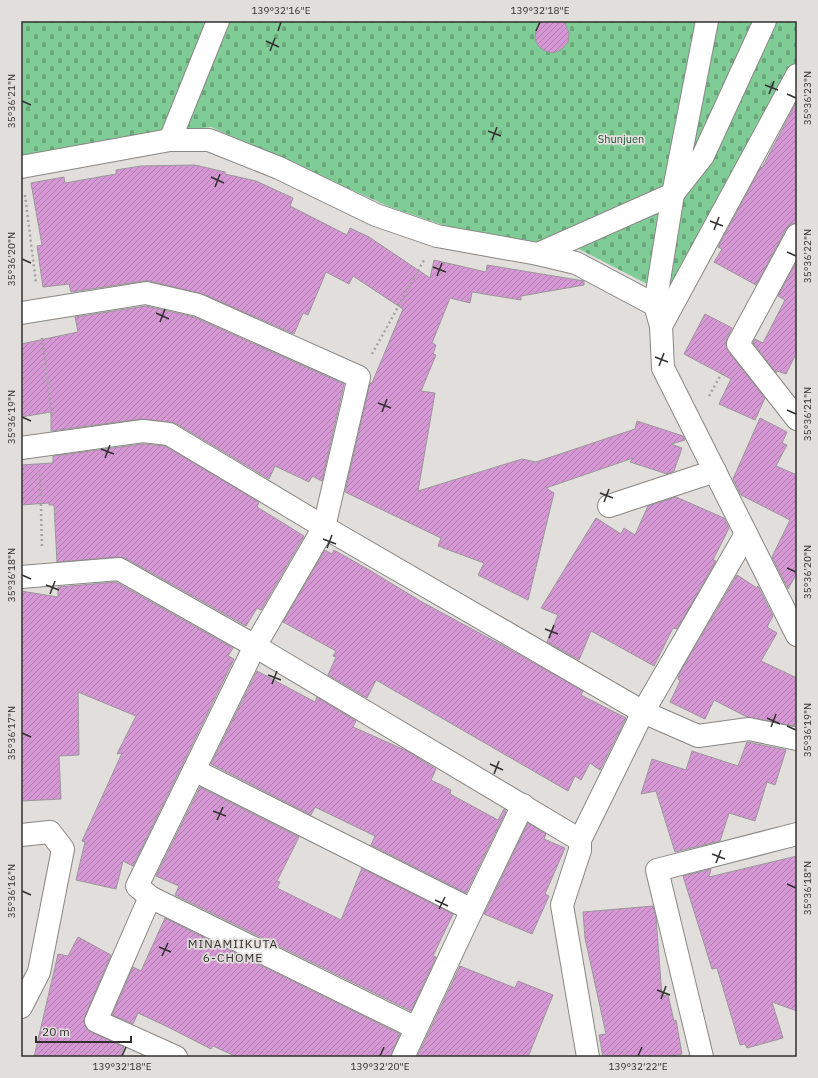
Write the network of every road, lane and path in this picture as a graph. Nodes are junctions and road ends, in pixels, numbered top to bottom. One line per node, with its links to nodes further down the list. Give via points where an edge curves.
1 (218, 21): 5 (street)
2 (707, 21): 7 (street)
3 (765, 21): 7 (street, via 703,156)
4 (797, 75): 13 (street)
5 (170, 140): 6 (street); 9 (street, via 209,140 279,168 376,215)
6 (21, 167): 12 (path)
7 (673, 194): 10 (street); 11 (street)
8 (797, 235): 14 (street)
9 (437, 236): 10 (street); 15 (path)
10 (538, 254): 11 (street, via 576,263)
11 (655, 305): 13 (street)
12 (30, 311): 15 (street, via 146,293 198,305); 18 (path)
13 (661, 326): 17 (street, via 663,368)
14 (738, 344): 16 (street); 17 (path)
15 (359, 377): 21 (street)
16 (797, 419)
17 (692, 425): 19 (street)
18 (39, 445): 21 (street, via 143,431 169,434); 23 (path)
19 (715, 471): 20 (street); 22 (street)
20 (609, 506)
21 (324, 527): 26 (street); 27 (street)
22 (746, 534): 25 (street); 27 (street)
23 (42, 576): 24 (street); 26 (street, via 120,569)
24 (21, 577)
25 (797, 635)
26 (255, 646): 29 (street); 30 (street)
27 (643, 712): 28 (street, via 698,736 749,729); 33 (street)
28 (797, 739)
29 (194, 770): 34 (street, via 137,886); 35 (street)
30 (523, 806): 33 (street); 35 (street)
31 (797, 834): 41 (street, via 657,870)
32 (21, 835): 36 (street, via 50,832 63,849 39,972)
33 (580, 840): 40 (street, via 580,850 562,905)
34 (150, 898): 37 (street); 38 (street, via 96,1021)
35 (472, 910): 37 (street)
36 (21, 1007)
37 (416, 1028): 39 (street)
38 (176, 1057)
39 (403, 1057)
40 (588, 1057)
41 (702, 1057)

